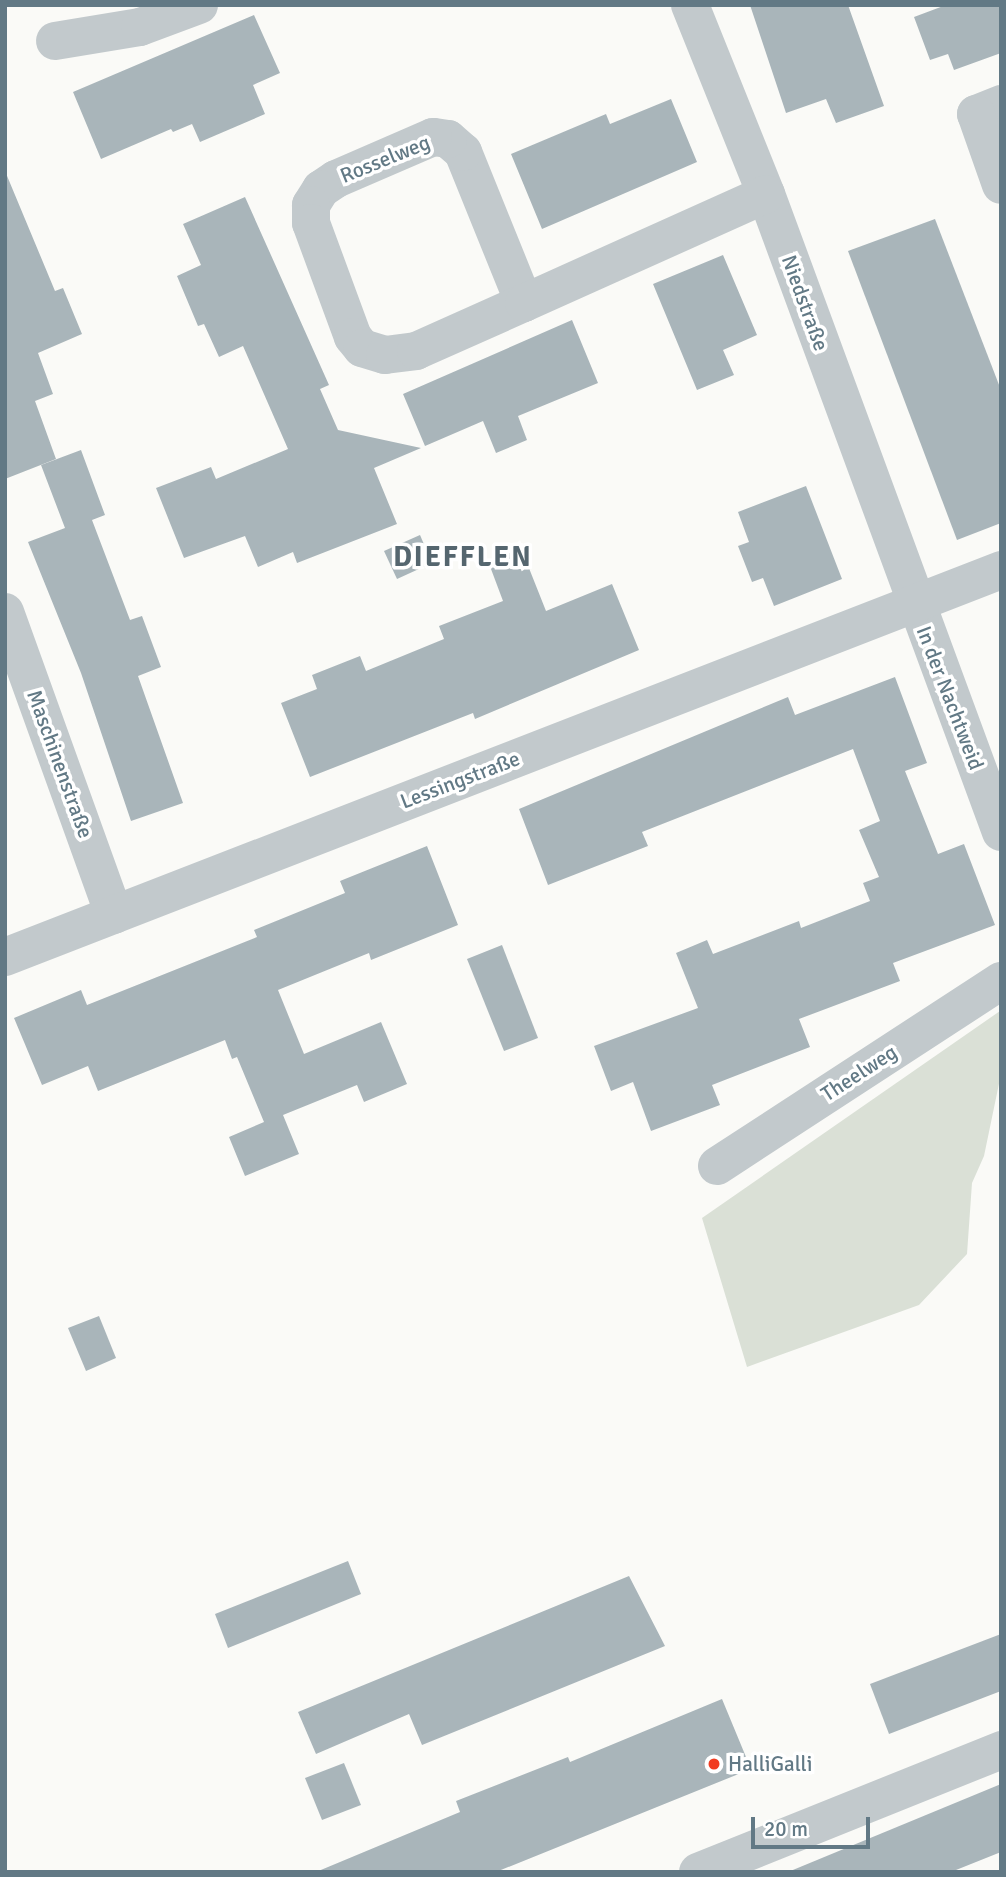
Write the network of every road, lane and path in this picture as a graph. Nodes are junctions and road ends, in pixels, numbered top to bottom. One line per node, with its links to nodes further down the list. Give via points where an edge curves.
1 (199, 5): 3 (street, via 140,27)
2 (690, 5): 6 (street, Niedstraße)
3 (55, 41)
4 (1001, 104): 5 (street, via 976,114)
5 (1001, 185)
6 (765, 194): 7 (street, Rosselweg); 9 (street, Niedstraße)
7 (524, 303): 7 (street, Rosselweg, via 416,351 384,355 362,348 353,337 311,223 311,205 321,189 336,179 433,137 448,139 463,152)
8 (1001, 570): 9 (street, Lessingstraße)
9 (915, 603): 11 (street, In der Nachtweid); 12 (street, Lessingstraße)
10 (5, 612): 12 (street, Maschinenstraße)
11 (1001, 832)
12 (114, 915): 13 (street, Lessingstraße)
13 (5, 957)
14 (1001, 981): 15 (street, Theelweg)
15 (717, 1166)
16 (1001, 1750): 17 (street)
17 (698, 1872)

